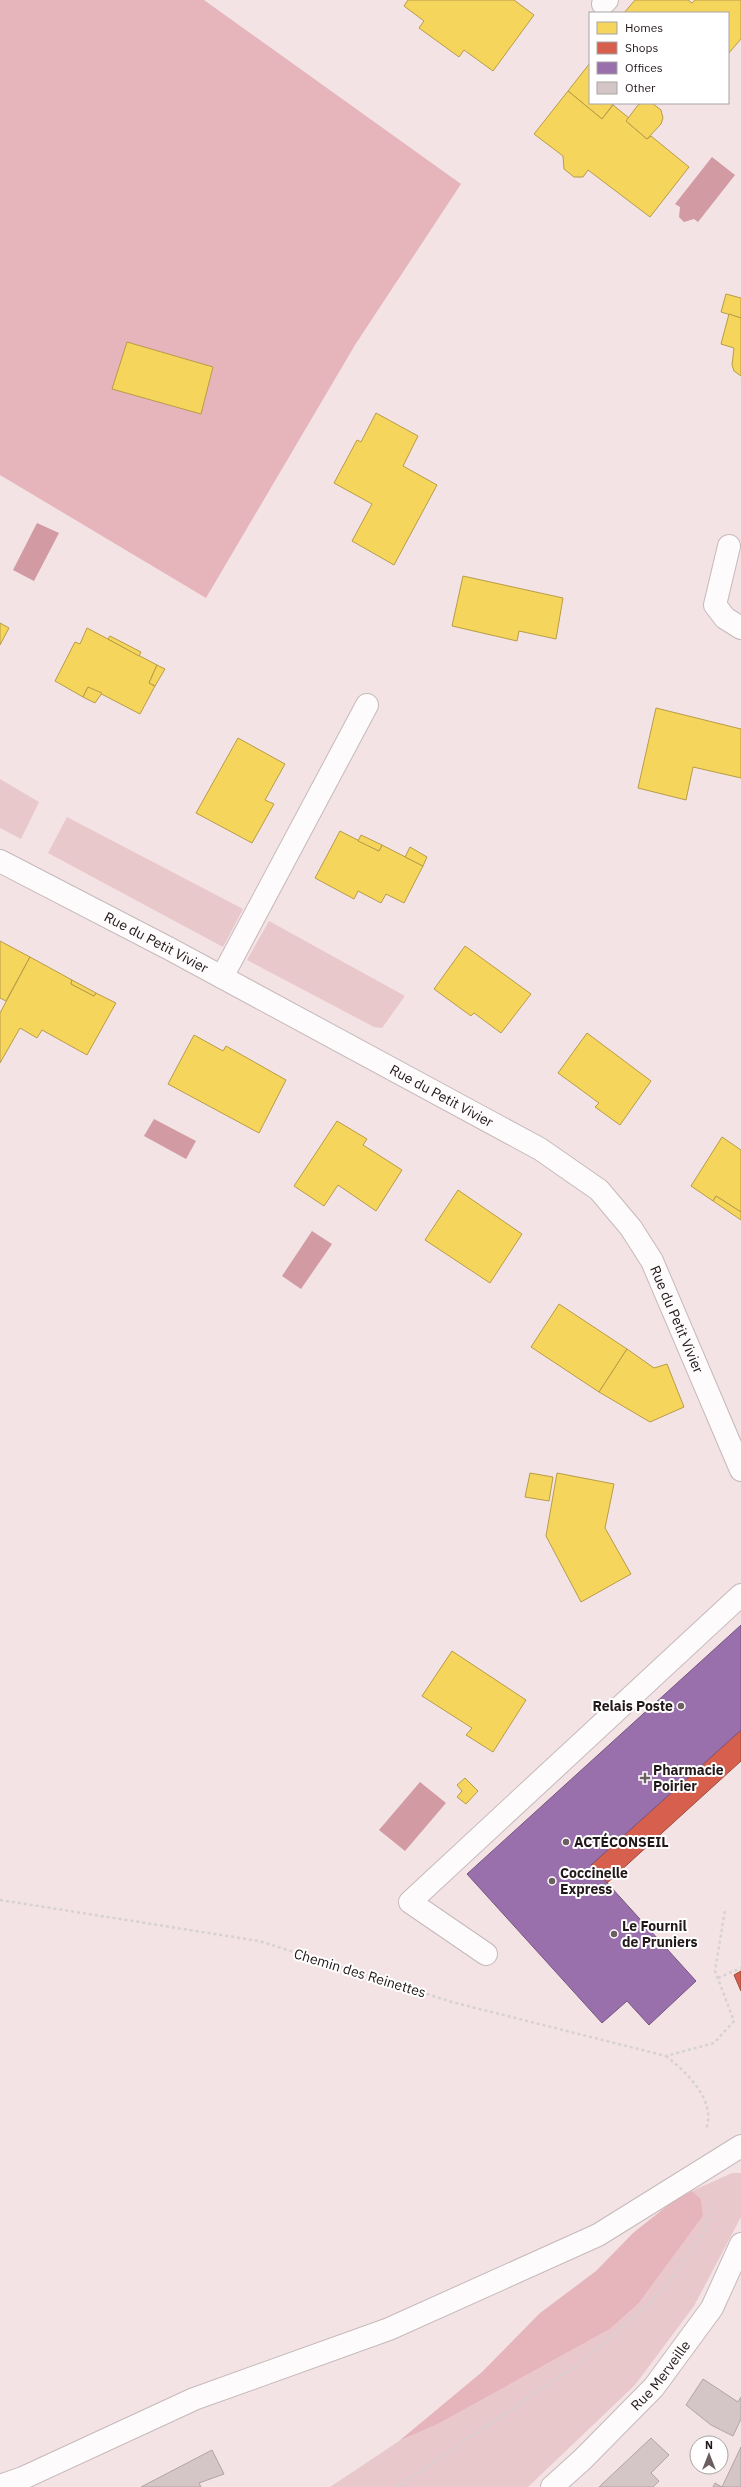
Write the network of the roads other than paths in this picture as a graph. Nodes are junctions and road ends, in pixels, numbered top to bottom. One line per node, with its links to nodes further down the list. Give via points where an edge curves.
1 (728, 546): 2 (street, via 715,605 725,618)
2 (741, 628)
3 (367, 705): 5 (street)
4 (0, 861): 5 (street, Rue du Petit Vivier)
5 (222, 977): 6 (street, Rue du Petit Vivier, via 540,1150 599,1190 631,1228 652,1261)
6 (741, 1470)
7 (741, 1595): 8 (street, via 410,1902)
8 (486, 1954)
9 (741, 2146): 11 (street, via 598,2235 390,2329 194,2399 23,2478)
10 (741, 2244): 12 (street, Rue Merveille, via 712,2308 654,2386)
11 (0, 2486)
12 (552, 2487)

